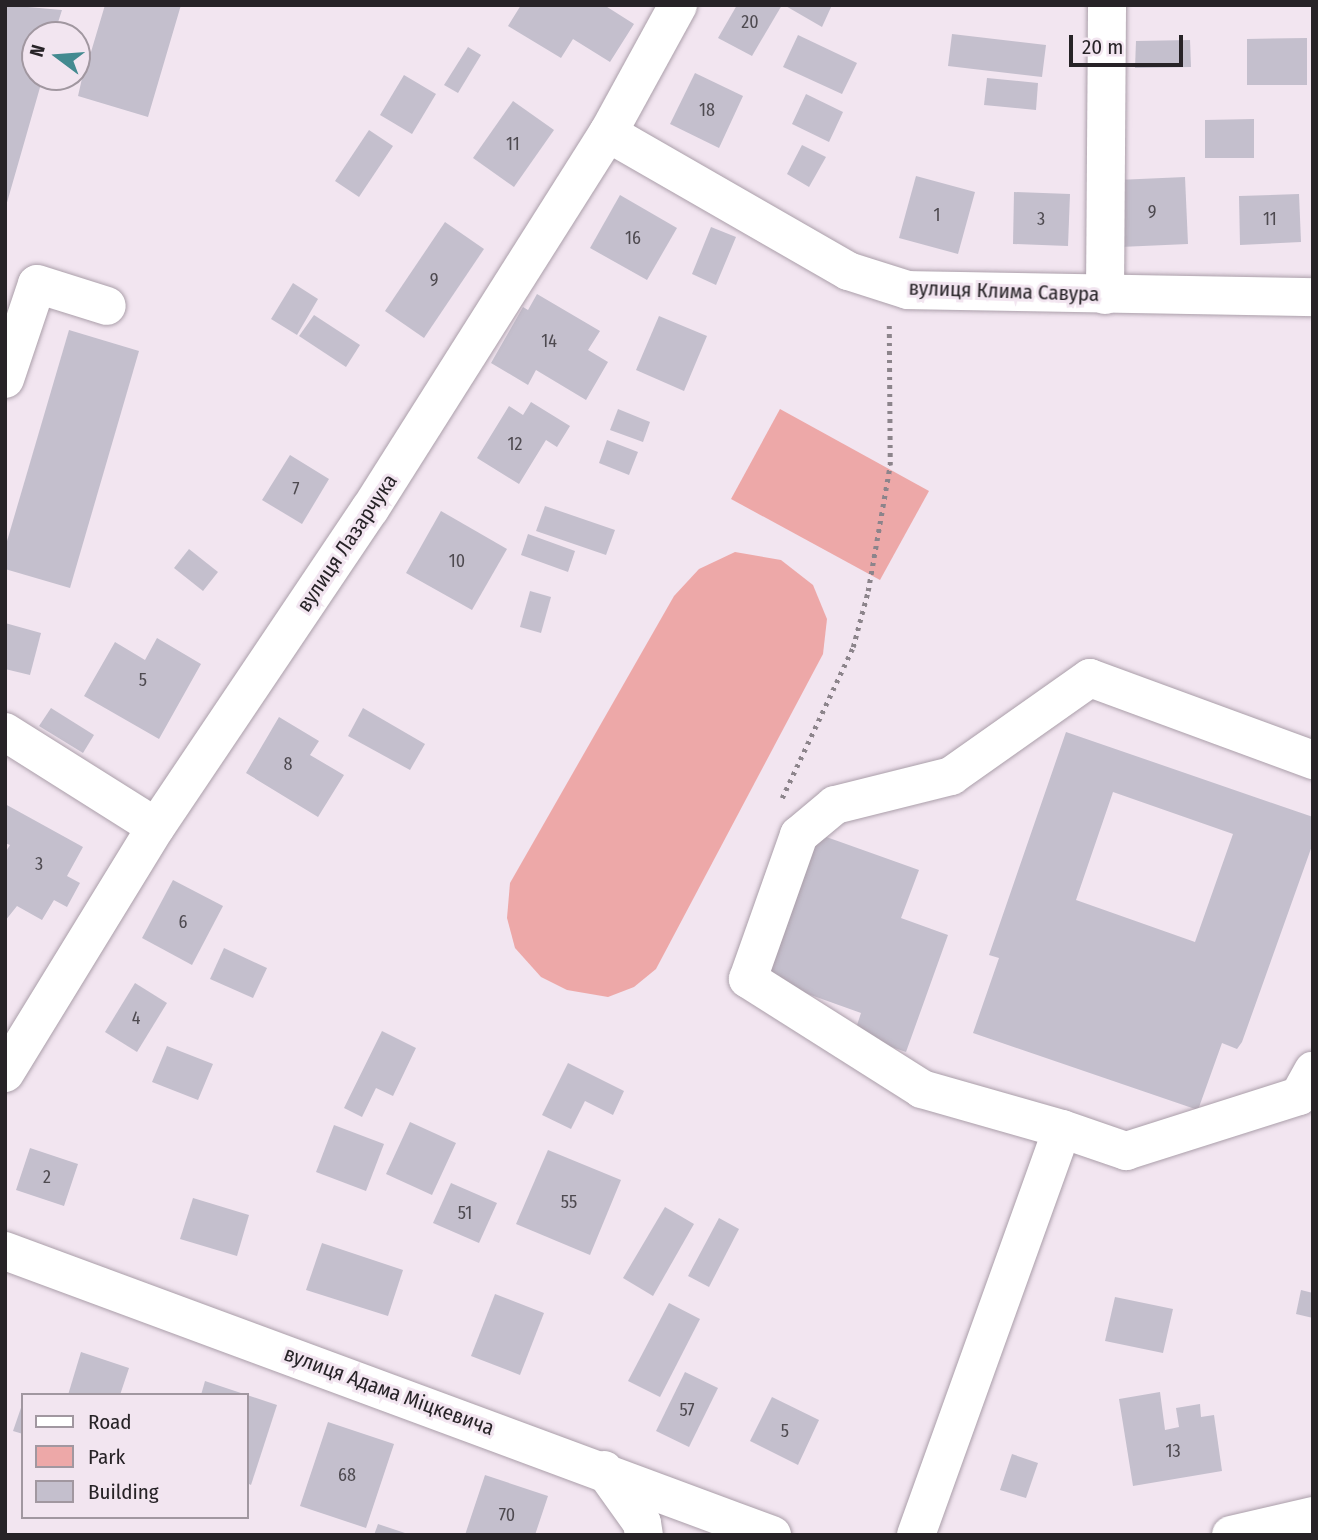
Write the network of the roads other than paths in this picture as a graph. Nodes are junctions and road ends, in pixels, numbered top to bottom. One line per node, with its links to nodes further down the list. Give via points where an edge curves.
1 (678, 5): 3 (street, вулиця Лазарчука)
2 (1107, 5): 4 (street)
3 (608, 133): 4 (street, вулиця Клима Савура, via 848,271 908,290); 10 (street, вулиця Лазарчука, via 370,509)
4 (1105, 295): 5 (street, вулиця Клима Савура)
5 (1313, 298)
6 (107, 306): 7 (street, via 37,284)
7 (5, 379)
8 (5, 732): 10 (street)
9 (1313, 760): 13 (street, via 1090,678 951,776 835,805 799,835 748,979 922,1089)
10 (156, 827): 12 (street, вулиця Лазарчука)
11 (1313, 1071): 13 (street, via 1299,1096 1126,1151)
12 (5, 1073)
13 (1062, 1129): 19 (street)
14 (5, 1251): 15 (street, вулиця Адама Міцкевича)
15 (604, 1470): 17 (street, via 642,1523); 18 (street, вулиця Адама Міцкевича)
16 (1313, 1517): 20 (street)
17 (644, 1535)
18 (772, 1535)
19 (916, 1535)
20 (1231, 1535)

